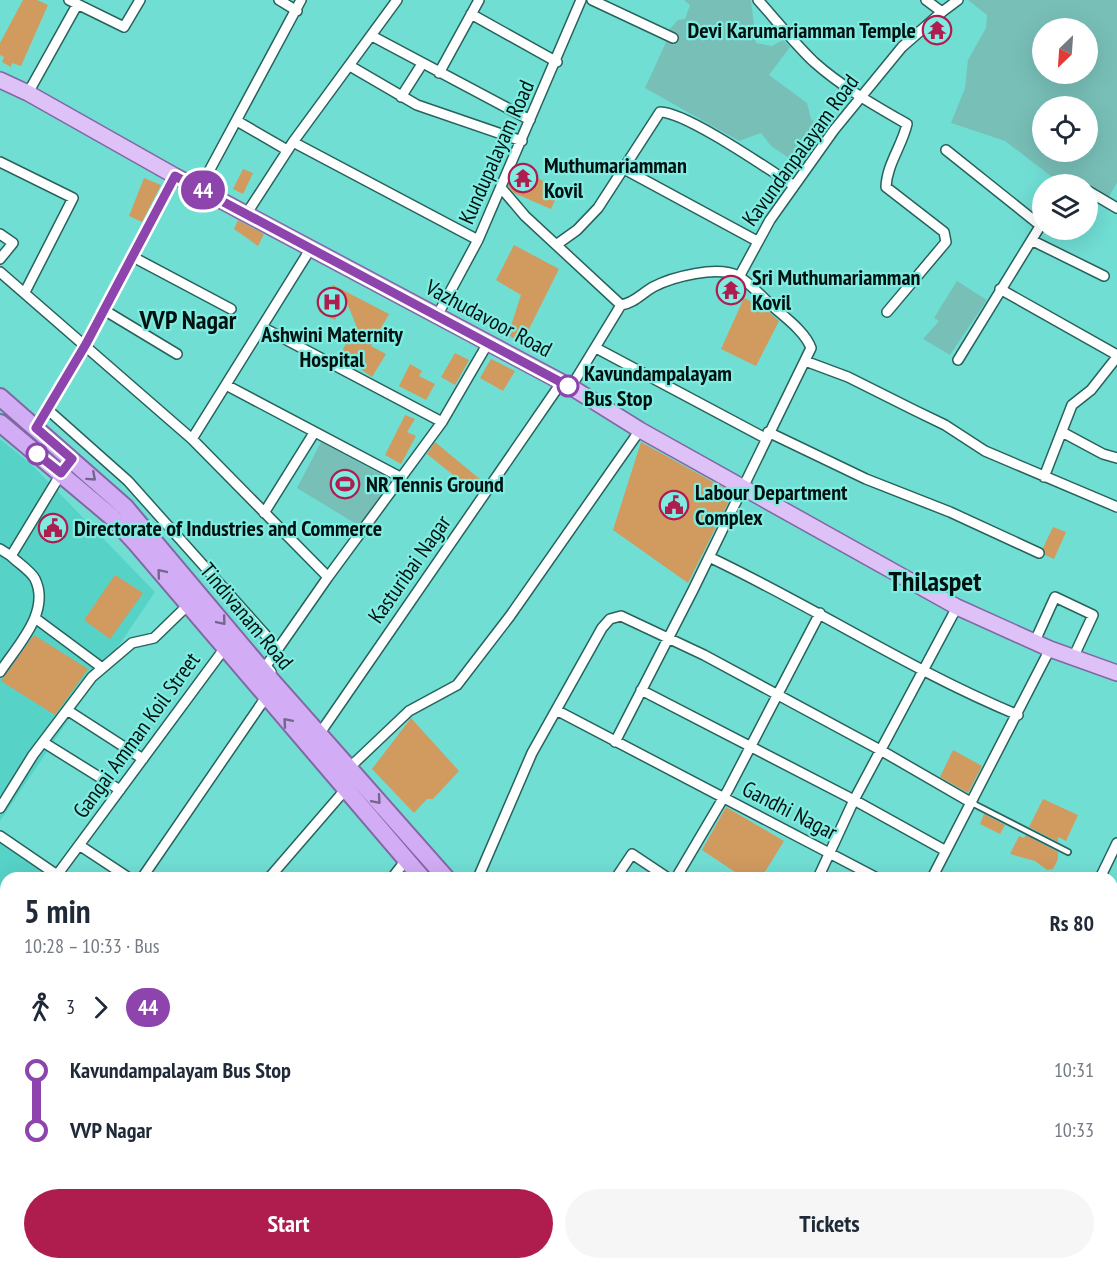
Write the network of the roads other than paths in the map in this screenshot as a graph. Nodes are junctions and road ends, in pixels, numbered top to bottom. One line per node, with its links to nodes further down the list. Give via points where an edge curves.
1 (140, 0): 11 (street, via 124,27)
2 (279, 0): 12 (street)
3 (301, 0): 12 (street)
4 (397, 0): 15 (street)
5 (479, 0): 14 (street)
6 (581, 0): 17 (street, Kundupalayam Road)
7 (592, 0): 16 (street)
8 (758, 0): 24 (street, via 812,60)
9 (926, 0): 13 (street)
10 (958, 0): 13 (street, Kavundanpalayam Road)
11 (73, 2): 22 (street)
12 (297, 11): 26 (street)
13 (942, 12): 24 (street, Kavundanpalayam Road, via 902,47)
14 (471, 14): 17 (street); 20 (street)
15 (372, 36): 18 (street); 19 (street)
16 (673, 38)
17 (557, 62): 25 (street, Kundupalayam Road)
18 (422, 64): 20 (street); 23 (street)
19 (350, 66): 23 (street); 28 (street)
20 (439, 73): 25 (street)
21 (2, 85): 22 (main road, Vazhudavoor Road)
22 (28, 93): 32 (main road, Vazhudavoor Road)
23 (401, 97): 27 (street)
24 (861, 97): 33 (street, Kavundanpalayam Road); 56 (street, via 907,124 903,142 887,172 886,187 944,232 946,242)
25 (530, 120): 27 (street, Kundupalayam Road)
26 (237, 122): 28 (street); 34 (street)
27 (522, 141): 35 (street, Kundupalayam Road)
28 (290, 146): 38 (street); 41 (street)
29 (946, 150): 39 (street)
30 (0, 162): 52 (street, via 73,198)
31 (624, 169): 33 (street, via 652,121 660,112 666,112 737,149); 42 (street); 44 (street, via 598,208 577,230)
32 (175, 176): 34 (main road, Vazhudavoor Road); 46 (street)
33 (793, 185): 42 (street, Kavundanpalayam Road)
34 (200, 188): 38 (main road, Vazhudavoor Road)
35 (502, 189): 41 (street, Kundupalayam Road); 44 (street)
36 (1098, 197): 37 (street)
37 (1117, 208)
38 (247, 213): 45 (main road, Vazhudavoor Road)
39 (1032, 216)
40 (0, 234): 47 (street, via 13,243)
41 (478, 240): 57 (street, Kundupalayam Road)
42 (757, 241): 50 (street, Kavundanpalayam Road)
43 (1033, 241): 49 (street); 51 (street)
44 (556, 244): 53 (street)
45 (311, 248): 57 (main road, Vazhudavoor Road); 58 (street)
46 (133, 257): 54 (street); 55 (street)
47 (0, 259)
48 (0, 272): 52 (street)
49 (1104, 276)
50 (740, 277): 53 (street, via 730,273 698,273 667,280); 65 (street, via 809,342 811,348)
51 (1000, 289): 63 (street); 64 (street)
52 (25, 292): 60 (street)
53 (621, 305): 61 (street)
54 (231, 309)
55 (104, 310): 60 (street); 62 (street)
56 (887, 312)
57 (436, 316): 59 (main road, Vazhudavoor Road)
58 (262, 327): 66 (street); 70 (street)
59 (488, 343): 67 (main road, Vazhudavoor Road); 70 (street)
60 (86, 344): 69 (street); 77 (street)
61 (596, 348): 67 (street); 76 (street)
62 (177, 354)
63 (1117, 356): 74 (street, via 1091,390 1072,405)
64 (958, 360)
65 (805, 361): 76 (street); 81 (street, via 884,395 945,425 985,451)
66 (226, 385): 75 (street); 77 (street)
67 (566, 385): 73 (main road, Vazhudavoor Road); 111 (street, Kasturibai Nagar)
68 (0, 397): 72 (highway, Tindivanam Road)
69 (47, 409): 72 (street); 98 (street, via 128,481)
70 (442, 422): 82 (street)
71 (0, 423): 80 (highway)
72 (36, 428): 79 (highway, Tindivanam Road)
73 (640, 430): 83 (main road, Vazhudavoor Road); 117 (street, via 458,685 409,711)
74 (1062, 432): 78 (street); 81 (street)
75 (315, 433): 82 (street); 85 (street)
76 (767, 435): 83 (street); 87 (street)
77 (192, 439): 85 (street)
78 (1117, 458)
79 (72, 459): 80 (street); 111 (highway, Tindivanam Road, one-way to 111, via 125,507)
80 (61, 473): 88 (street); 91 (highway, one-way to 80, via 112,517)
81 (1044, 477): 84 (street)
82 (402, 478): 90 (street)
83 (741, 486): 89 (street); 92 (main road, Vazhudavoor Road)
84 (1117, 507)
85 (264, 513): 90 (street)
86 (0, 549): 88 (street)
87 (1039, 553)
88 (11, 556): 94 (street, via 34,577 40,598)
89 (709, 557): 93 (street); 95 (street)
90 (328, 577): 98 (street)
91 (188, 605): 97 (highway); 101 (street, via 154,639 132,643)
92 (957, 607): 96 (main road, Vazhudavoor Road); 102 (street)
93 (820, 614): 102 (street); 106 (street, Gandhi Nagar)
94 (35, 618): 101 (street); 103 (street)
95 (668, 638): 105 (street); 106 (street); 109 (street, via 621,616 610,619)
96 (1035, 641): 99 (main road, Vazhudavoor Road); 100 (street, via 1055,597 1093,615)
97 (224, 649): 107 (highway); 116 (street, Gangai Amman Koil Street)
98 (278, 649): 111 (street, via 266,666)
99 (1050, 649): 100 (main road, Vazhudavoor Road); 110 (street)
100 (1073, 658): 104 (main road, Vazhudavoor Road)
101 (101, 667): 108 (street)
102 (923, 670): 110 (street); 115 (street)
103 (0, 672)
104 (1117, 673)
105 (641, 690): 113 (street); 114 (street)
106 (778, 696): 114 (street, Gandhi Nagar); 115 (street)
107 (266, 697): 111 (highway, one-way to 107); 134 (street)
108 (67, 710): 112 (street); 116 (street)
109 (556, 710): 113 (street); 139 (street, via 532,753)
110 (1018, 715): 122 (street)
111 (316, 736): 117 (highway, Tindivanam Road); 119 (highway)
112 (43, 742): 118 (street); 123 (street)
113 (615, 742): 120 (street)
114 (752, 747): 120 (street, Gandhi Nagar); 121 (street)
115 (882, 751): 121 (street); 122 (street)
116 (143, 759): 118 (street, Gangai Amman Koil Street)
117 (349, 768): 138 (highway, Tindivanam Road, one-way to 138)
118 (120, 790): 126 (street, Gangai Amman Koil Street)
119 (345, 790): 130 (highway); 135 (street)
120 (724, 799): 128 (street, Gandhi Nagar); 142 (street)
121 (854, 800): 127 (street); 128 (street)
122 (972, 803): 127 (street); 129 (lane)
123 (0, 808)
124 (0, 836): 131 (street)
125 (1117, 843): 146 (street)
126 (79, 845): 132 (street, Gangai Amman Koil Street); 133 (street, Gangai Amman Koil Street)
127 (945, 851): 145 (street)
128 (828, 852): 143 (street); 144 (street, Gandhi Nagar)
129 (1068, 852)
130 (406, 860): 136 (street); 137 (highway)
131 (53, 872)
132 (62, 872)
133 (120, 872)
134 (146, 872)
135 (273, 872)
136 (397, 872)
137 (417, 872)
138 (441, 872)
139 (481, 872)
140 (620, 872): 141 (street, via 632,854)
141 (659, 872)
142 (680, 872)
143 (820, 872)
144 (866, 872)
145 (935, 872)
146 (1103, 872)

